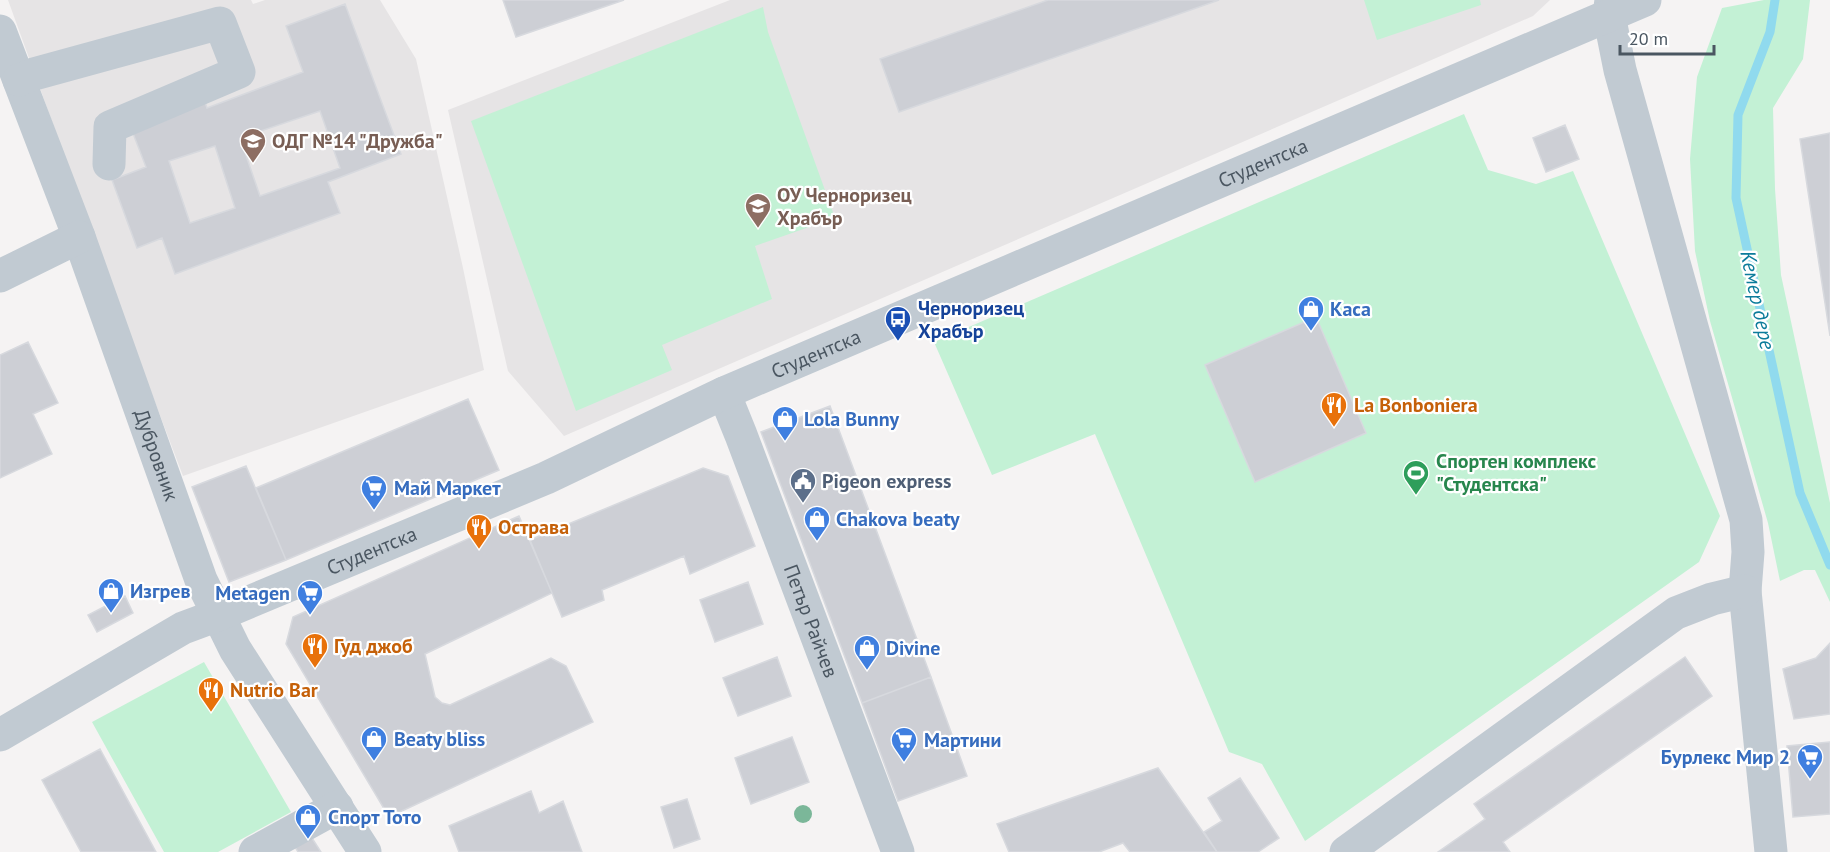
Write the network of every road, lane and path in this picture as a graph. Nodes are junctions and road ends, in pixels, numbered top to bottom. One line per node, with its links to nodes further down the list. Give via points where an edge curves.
1 (1645, 0): 2 (street, Студентска)
2 (1610, 8): 8 (street, Студентска); 9 (street, via 1620,70 1746,520)
3 (0, 31): 4 (street, Дубровник)
4 (19, 80): 5 (street, via 220,23 239,72 110,127); 6 (street, Дубровник)
5 (109, 164)
6 (79, 237): 7 (street); 10 (street, Дубровник, via 201,580)
7 (0, 276)
8 (724, 393): 10 (street, Студентска, via 546,478); 15 (street, Петър Райчев)
9 (1744, 591): 16 (street, via 1676,614); 17 (street)
10 (218, 615): 11 (street, Студентска, via 183,628); 12 (street, Дубровник, via 235,649)
11 (0, 735)
12 (337, 807): 13 (street); 14 (street, Дубровник)
13 (255, 852)
14 (365, 852)
15 (898, 852)
16 (1346, 852)
17 (1771, 852)

